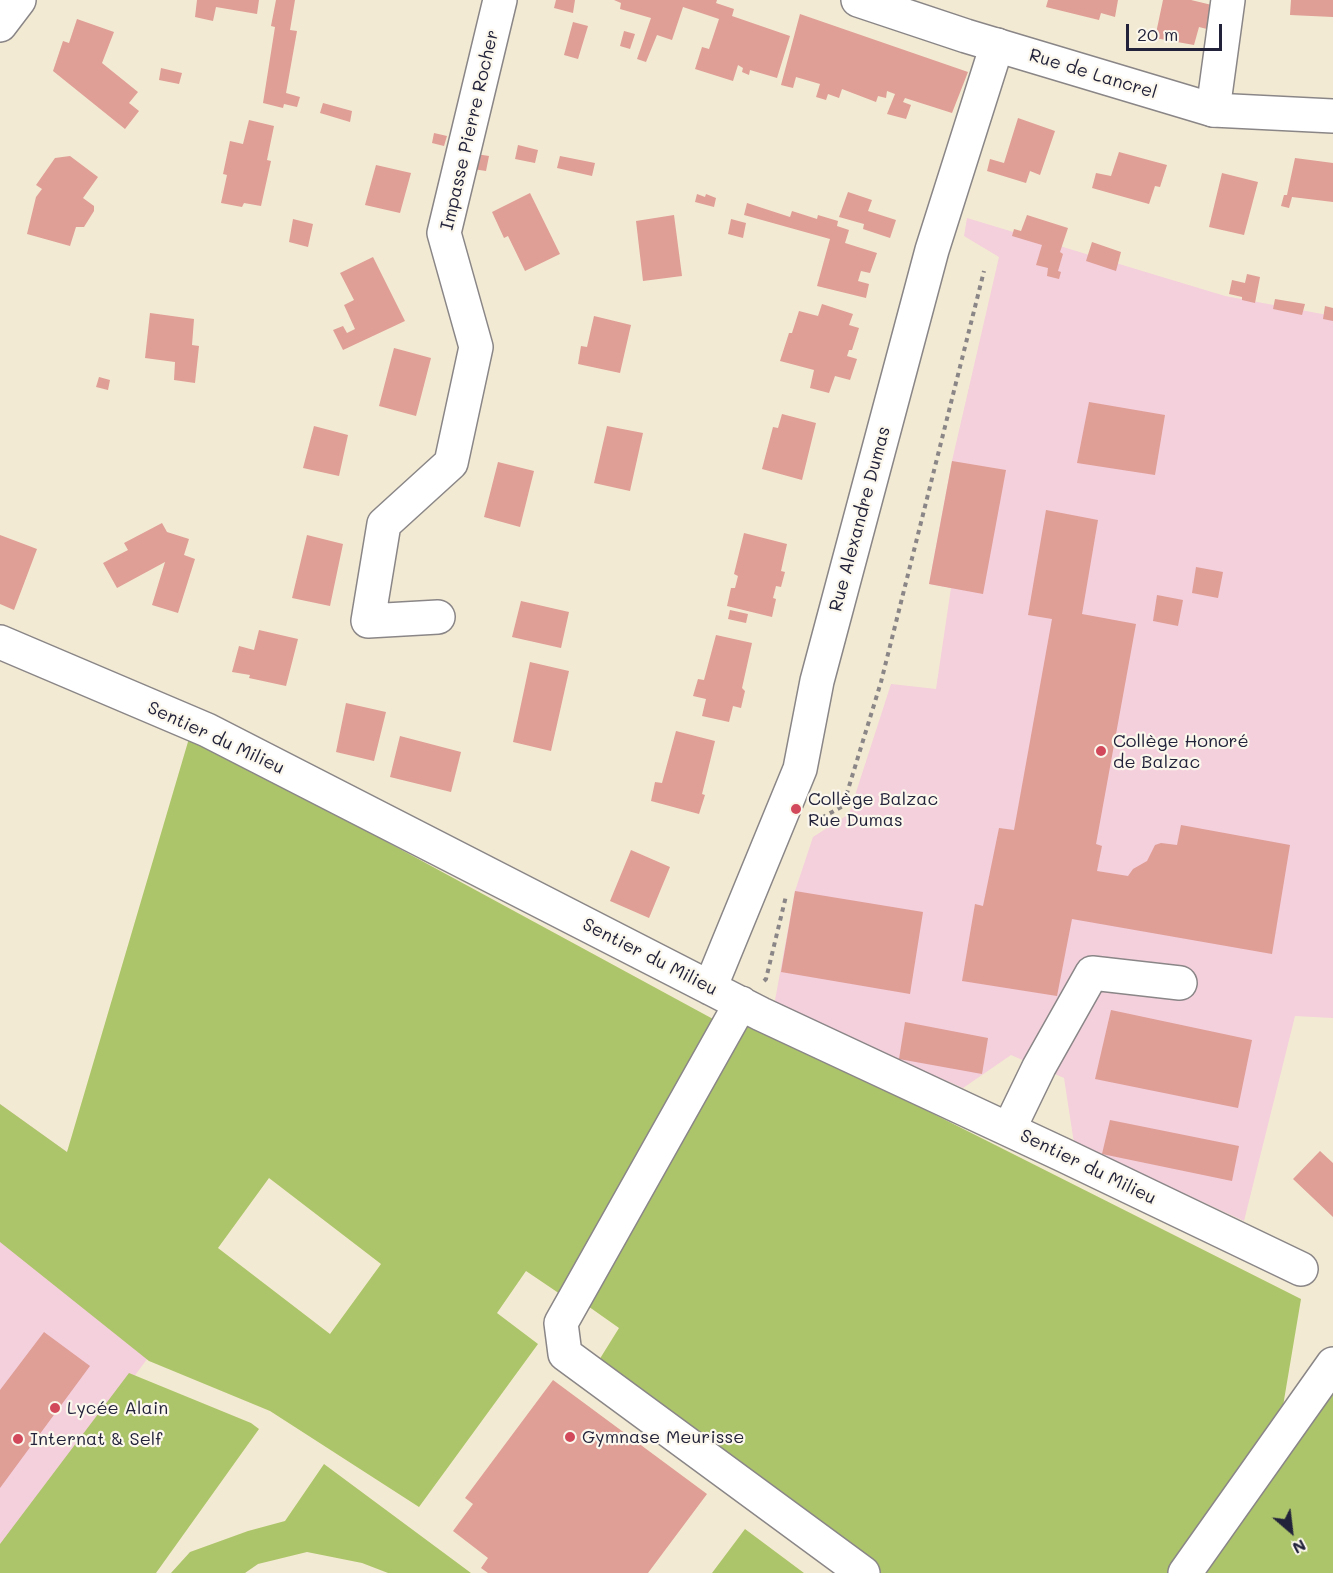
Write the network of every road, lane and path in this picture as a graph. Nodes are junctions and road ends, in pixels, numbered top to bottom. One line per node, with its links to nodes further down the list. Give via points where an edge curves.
1 (19, 0): 5 (street)
2 (500, 0): 10 (street, Impasse Pierre Rocher, via 444,233 476,347 451,464 384,524 368,621)
3 (858, 0): 6 (street, Rue de Lancrel)
4 (1228, 0): 7 (street)
5 (0, 25)
6 (997, 45): 7 (street, Rue de Lancrel); 15 (street, Rue Alexandre Dumas, via 932,250 817,681 800,769)
7 (1213, 110): 8 (street, Rue de Lancrel)
8 (1333, 116)
9 (984, 271): 12 (path, via 881,682 843,806)
10 (438, 617)
11 (0, 642): 15 (street, Sentier du Milieu, via 207,730)
12 (809, 825)
13 (788, 887): 16 (path, via 766,979)
14 (1180, 983): 17 (street, via 1092,973)
15 (710, 988): 16 (street, Sentier du Milieu)
16 (741, 1004): 17 (street, Sentier du Milieu); 20 (street, via 561,1323 565,1354)
17 (1009, 1130): 18 (street, Sentier du Milieu)
18 (1301, 1269)
19 (1333, 1364): 21 (street)
20 (863, 1573)
21 (1185, 1573)

